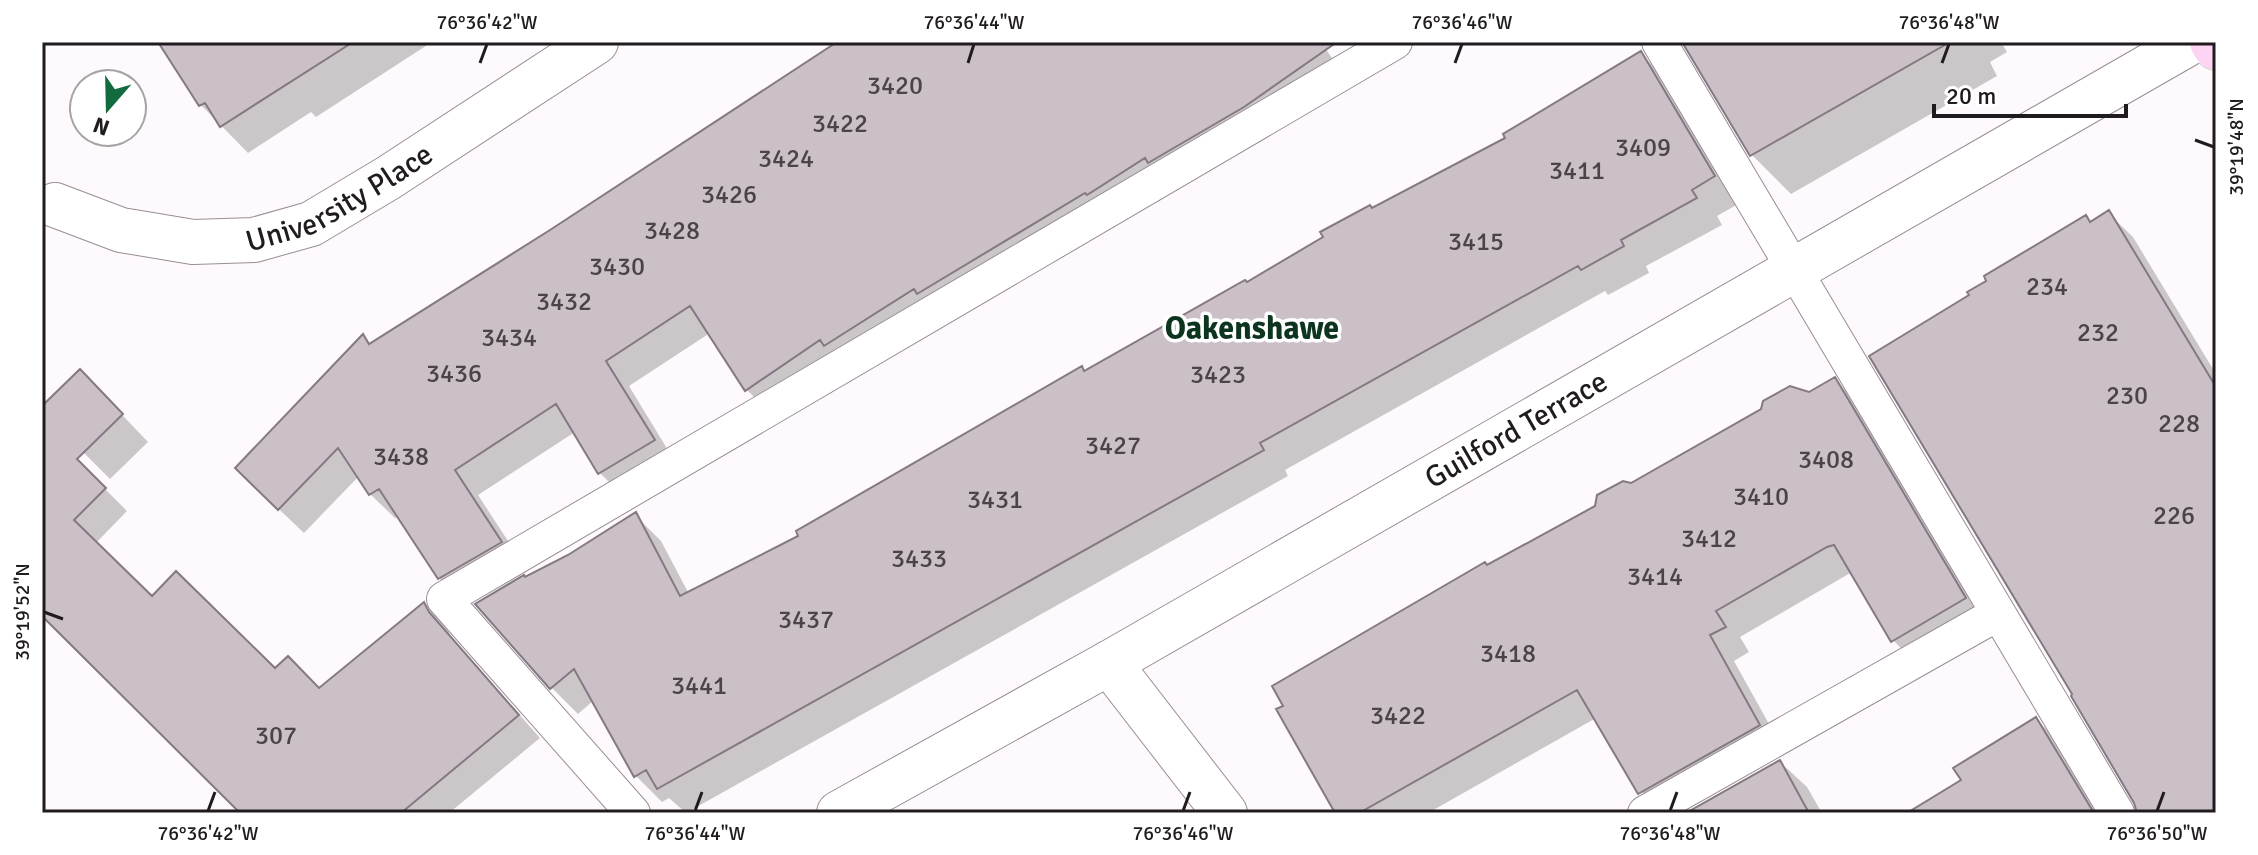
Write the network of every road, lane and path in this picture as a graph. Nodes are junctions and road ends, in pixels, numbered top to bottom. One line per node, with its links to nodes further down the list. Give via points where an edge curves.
1 (596, 42): 7 (street, University Place, via 311,224 254,240 193,242 121,230)
2 (1395, 42): 11 (lane, via 444,599)
3 (1659, 42): 8 (lane)
4 (2191, 42): 8 (street, Guilford Terrace)
5 (2212, 42): 6 (main road)
6 (2216, 48)
7 (46, 204)
8 (1794, 269): 9 (lane); 10 (street, Guilford Terrace)
9 (1997, 614): 14 (lane); 15 (lane)
10 (1109, 663): 12 (street, Guilford Terrace); 13 (street)
11 (633, 813)
12 (839, 813)
13 (1225, 813)
14 (1645, 813)
15 (2117, 813)

